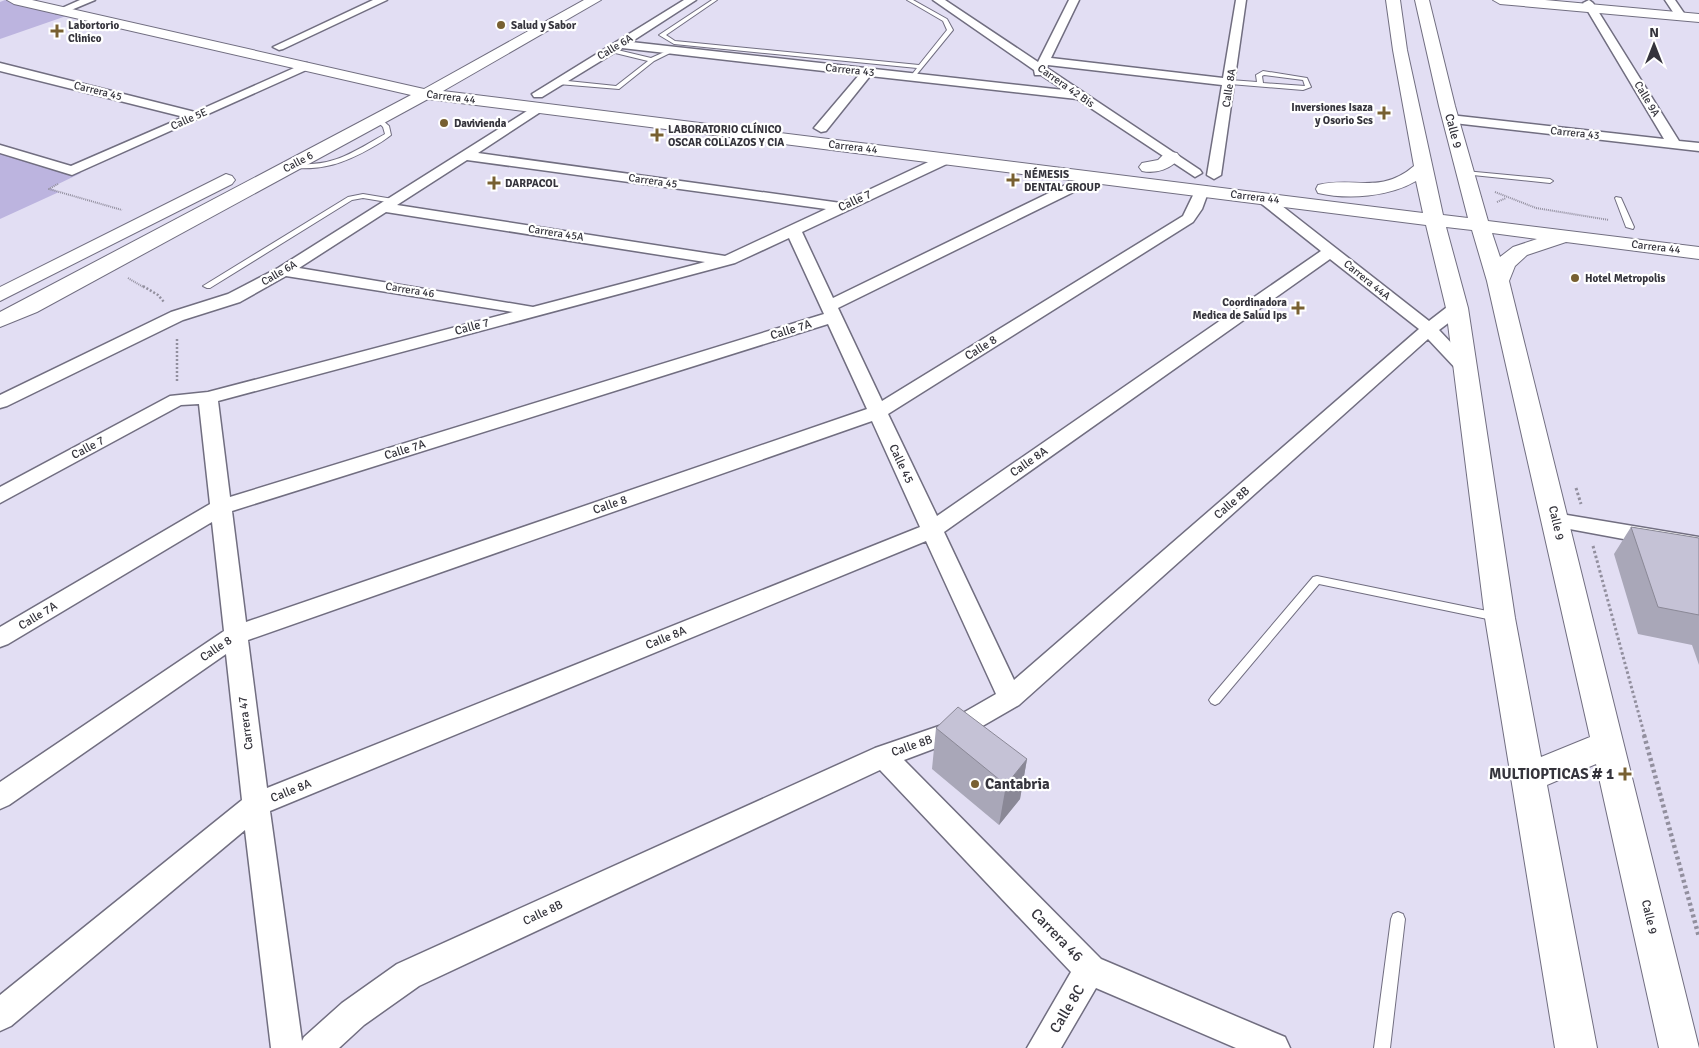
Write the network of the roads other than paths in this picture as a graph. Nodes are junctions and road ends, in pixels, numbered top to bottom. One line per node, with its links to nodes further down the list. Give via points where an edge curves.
1 (14, 0): 16 (main road, Carrera 44, via 44,7)
2 (382, 0): 17 (street)
3 (567, 0): 40 (main road, Calle 6)
4 (594, 0): 34 (main road)
5 (691, 0): 24 (street, Calle 6A)
6 (714, 0): 29 (lane, via 662,35 674,42)
7 (909, 0): 29 (lane, via 945,20 950,30)
8 (938, 0): 28 (street, Carrera 42 Bis)
9 (1074, 0): 28 (street)
10 (1242, 0): 37 (street, Calle 8A)
11 (1394, 0): 26 (main road)
12 (1422, 0): 22 (main road, Calle 9)
13 (1500, 0): 18 (main road)
14 (1560, 0): 18 (main road)
15 (353, 2): 17 (street)
16 (73, 3): 23 (main road, Carrera 44); 31 (main road, Carrera 44)
17 (371, 5): 23 (street)
18 (1590, 5): 19 (main road); 50 (street, Calle 9A)
19 (1676, 9): 20 (main road); 21 (main road)
20 (1699, 12)
21 (1699, 18)
22 (1430, 37): 26 (main road); 35 (main road, Calle 9)
23 (279, 47): 40 (main road, Carrera 44)
24 (615, 47): 25 (street, Carrera 43); 27 (lane); 36 (street, Calle 6A)
25 (673, 50): 27 (lane); 32 (street, Carrera 43)
26 (1401, 55): 35 (main road); 59 (main road)
27 (652, 60): 36 (lane, via 617,88)
28 (1043, 65): 37 (street); 42 (street); 43 (street, Carrera 42 Bis)
29 (921, 66): 33 (lane)
30 (0, 67): 46 (street, Carrera 45)
31 (307, 67): 44 (main road, Carrera 44); 46 (street, Calle 5E)
32 (867, 72): 33 (street, Carrera 43); 48 (street)
33 (913, 77): 42 (street, Carrera 43)
34 (487, 79): 38 (main road, Carrera 44); 38 (main road); 45 (main road, Carrera 44)
35 (1440, 81): 47 (main road, Calle 9)
36 (558, 82): 45 (street, Calle 6A)
37 (1230, 82): 39 (lane); 63 (street, Calle 8A)
38 (446, 83): 40 (main road, Carrera 44)
39 (1260, 84): 39 (lane, via 1303,88 1308,87 1305,79 1297,76 1264,73 1259,75)
40 (424, 86): 41 (main road, Carrera 44); 44 (main road, Calle 6); 45 (main road, Carrera 44)
41 (403, 90): 44 (main road, Calle 6); 44 (main road, Carrera 44)
42 (1030, 90): 43 (street, Carrera 43)
43 (1080, 96): 55 (street, Carrera 42 Bis)
44 (375, 101): 57 (main road, Calle 6); 84 (main road, Calle 6, via 291,166)
45 (538, 101): 48 (main road, Carrera 44); 49 (main road, Carrera 44); 54 (street, Calle 6A)
46 (196, 116): 52 (street, Calle 5E, via 72,171)
47 (1450, 120): 50 (street, Carrera 43); 62 (main road, Calle 9)
48 (821, 128): 49 (main road, via 800,136 753,131); 53 (main road, Carrera 44)
49 (742, 133): 56 (main road, Carrera 44)
50 (1674, 144): 51 (street, Carrera 43)
51 (1699, 147)
52 (0, 149)
53 (1004, 150): 58 (main road, Carrera 44); 60 (main road)
54 (464, 156): 69 (street, Calle 6A); 70 (street, Carrera 45)
55 (1171, 157): 58 (main road, via 1164,164); 66 (street, Carrera 42 Bis)
56 (946, 158): 60 (main road, Carrera 44); 70 (street, Calle 7)
57 (258, 164)
58 (1148, 167): 66 (main road, Carrera 44)
59 (1423, 167): 71 (main road); 71 (main road, Carrera 44, via 1405,182 1389,186 1370,189 1316,187)
60 (1035, 170): 64 (main road, Carrera 44)
61 (240, 172): 83 (main road)
62 (1465, 173): 65 (lane); 72 (main road, Calle 9)
63 (1214, 175): 66 (main road, Carrera 44); 67 (main road, Carrera 44)
64 (1093, 177): 66 (main road, Carrera 44); 87 (street, Calle 7A)
65 (1550, 181)
66 (1198, 182): 67 (main road, Carrera 44); 94 (street, Calle 8, via 1195,210 1188,220)
67 (1261, 185): 71 (main road, Carrera 44); 77 (street, Carrera 44A)
68 (1618, 198): 73 (lane)
69 (388, 204): 79 (street, Carrera 45A); 80 (street, Calle 6A); 82 (lane, via 364,196 350,198)
70 (841, 208): 74 (street, Calle 7)
71 (1432, 210): 72 (main road, Carrera 44); 85 (main road)
72 (1483, 211): 73 (main road, Carrera 44); 76 (main road, Carrera 44); 81 (main road, Calle 9)
73 (1630, 227): 75 (main road, Carrera 44)
74 (793, 229): 79 (street, Calle 7); 87 (street, Calle 45)
75 (1699, 236)
76 (1583, 238): 78 (main road, Carrera 44); 81 (main road, via 1552,241 1524,249 1509,258 1501,268)
77 (1331, 251): 90 (street, Carrera 44A); 98 (street, Calle 8A)
78 (1699, 253)
79 (729, 260): 86 (street, Calle 7)
80 (284, 271): 86 (street, Carrera 46); 93 (street, Calle 6A, via 234,298 177,316)
81 (1498, 281): 97 (main road, Calle 9)
82 (207, 286)
83 (0, 295)
84 (29, 307): 88 (main road); 89 (main road, Calle 6)
85 (1457, 308): 90 (street, Calle 8B); 91 (main road)
86 (535, 310): 92 (street, Calle 7)
87 (831, 311): 94 (street, Calle 45); 96 (street, Calle 7A)
88 (0, 314)
89 (0, 320)
90 (1429, 330): 91 (street, Carrera 44A); 103 (street, Calle 8B)
91 (1465, 368): 100 (main road)
92 (208, 398): 95 (street, Calle 7, via 177,400); 96 (street, Carrera 47)
93 (0, 402)
94 (878, 412): 98 (street, Calle 45); 101 (street, Calle 8)
95 (0, 496)
96 (219, 508): 101 (street, Carrera 47); 102 (street, Calle 7A)
97 (1555, 520): 99 (street); 105 (main road, Calle 9)
98 (932, 530): 103 (street, Calle 45); 109 (street, Calle 8A)
99 (1699, 545)
100 (1500, 618): 104 (lane, via 1318,580); 107 (main road)
101 (236, 635): 108 (street, Calle 8); 109 (street, Carrera 47)
102 (0, 638)
103 (1010, 698): 106 (street, Calle 8B, via 951,732)
104 (1215, 700)
105 (1608, 744): 107 (main road); 119 (main road, Calle 9)
106 (884, 756): 111 (street, Carrera 46); 114 (street, Calle 8B, via 408,975 353,1014)
107 (1528, 778): 118 (main road)
108 (0, 797)
109 (256, 805): 112 (street, Calle 8A); 113 (street, Carrera 47)
110 (1398, 919): 117 (lane)
111 (1090, 970): 115 (street, Calle 8C); 116 (street, Carrera 46)
112 (0, 1015)
113 (287, 1048)
114 (315, 1048)
115 (1043, 1048)
116 (1274, 1048)
117 (1382, 1048)
118 (1576, 1048)
119 (1680, 1048)

